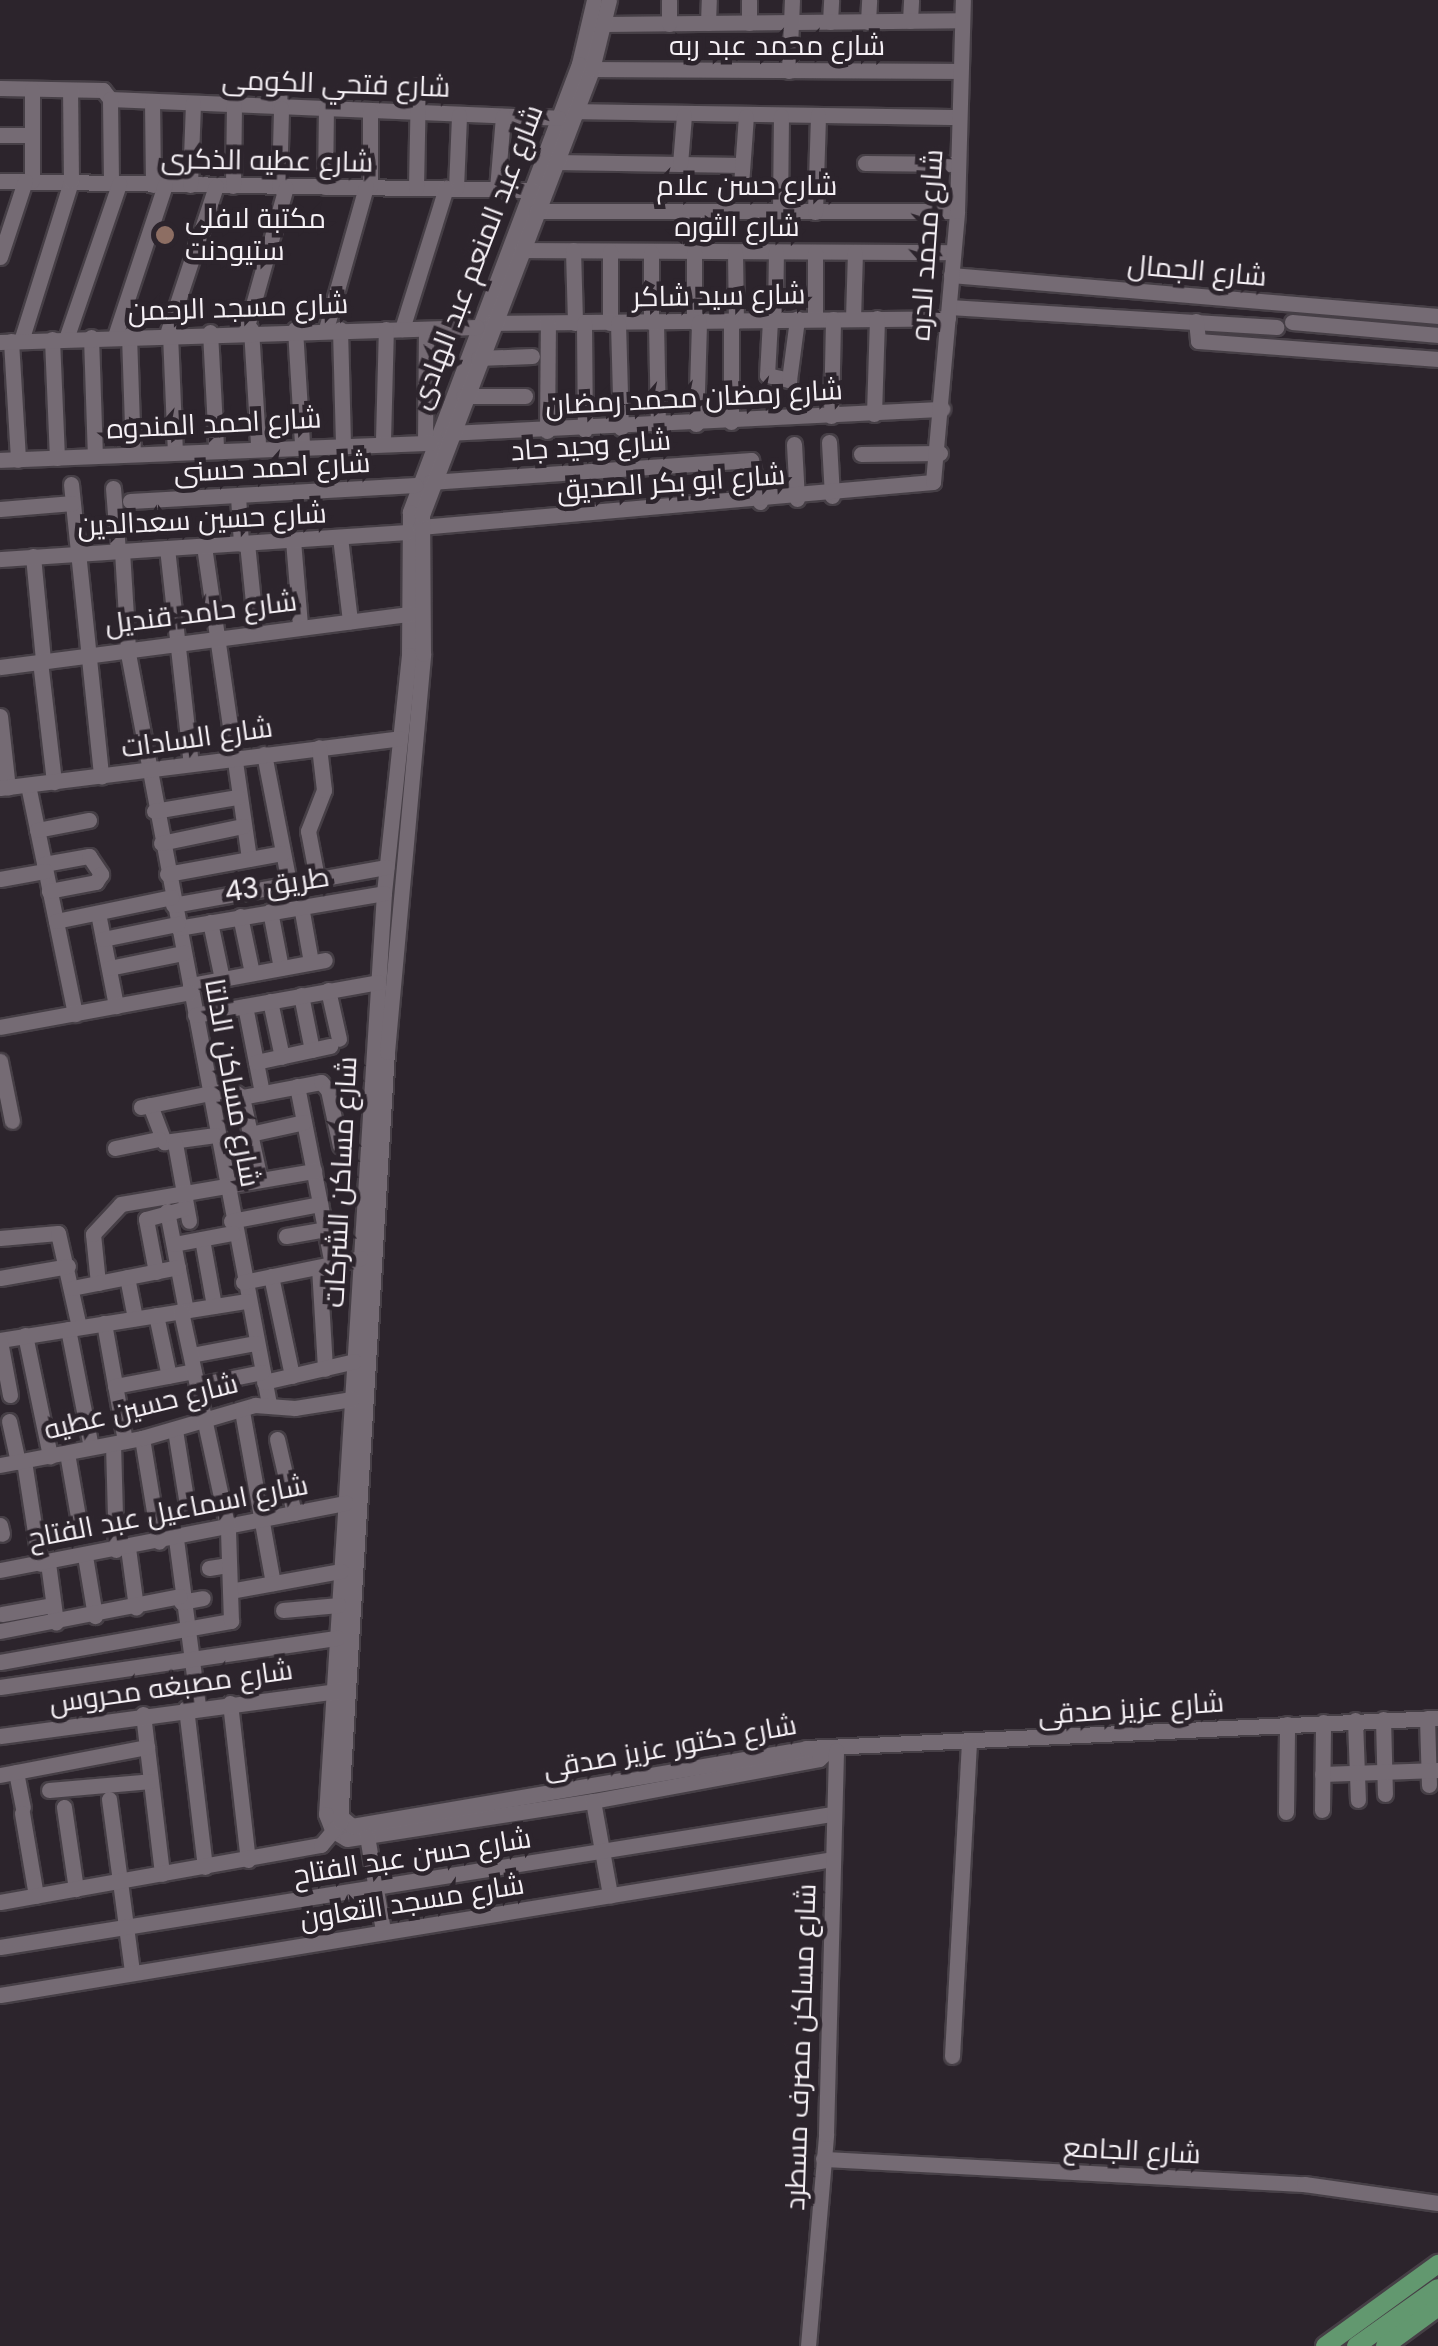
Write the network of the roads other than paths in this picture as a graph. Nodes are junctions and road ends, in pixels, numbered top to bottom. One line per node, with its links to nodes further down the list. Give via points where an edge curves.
1 (594, 0): 44 (street, شارع عبد المنعم عبد الهادى)
2 (609, 0): 18 (street, شارع عبد المنعم عبد الهادى)
3 (670, 0): 19 (street)
4 (709, 0): 16 (street)
5 (749, 0): 17 (street)
6 (792, 0): 13 (street)
7 (830, 0): 14 (street)
8 (868, 0): 15 (street)
9 (911, 0): 12 (street)
10 (964, 0): 11 (street, شارع محمد الدره)
11 (962, 20): 12 (street); 21 (street, شارع محمد الدره)
12 (910, 21): 15 (street)
13 (791, 22): 14 (street); 17 (street); 22 (street)
14 (830, 22): 15 (street)
15 (868, 22)
16 (708, 23): 17 (street); 19 (street)
17 (749, 23)
18 (604, 24): 19 (street); 20 (street, شارع عبد المنعم عبد الهادى)
19 (669, 24)
20 (592, 70): 22 (street, شارع محمد عبد ربه); 35 (street, شارع عبد المنعم عبد الهادى)
21 (960, 71): 22 (street, شارع محمد عبد ربه); 43 (street, شارع محمد الدره)
22 (789, 72)
23 (280, 82): 32 (street)
24 (418, 86): 36 (street)
25 (0, 88): 26 (street, شارع فتحي الكومى)
26 (32, 89): 27 (street, شارع فتحي الكومى); 46 (street)
27 (70, 90): 28 (street, شارع فتحي الكومى, via 102,90); 54 (street)
28 (110, 99): 29 (street, شارع فتحي الكومى); 55 (street)
29 (152, 101): 30 (street, شارع فتحي الكومى); 56 (street)
30 (192, 103): 31 (street, شارع فتحي الكومى); 57 (street)
31 (234, 105): 32 (street, شارع فتحي الكومى); 60 (street)
32 (280, 108): 33 (street, شارع فتحي الكومى); 61 (street)
33 (326, 109): 34 (street, شارع فتحي الكومى); 62 (street)
34 (370, 111): 36 (street, شارع فتحي الكومى); 63 (street)
35 (576, 111): 39 (street); 47 (street, شارع عبد المنعم عبد الهادى)
36 (418, 112): 37 (street, شارع فتحي الكومى); 64 (street)
37 (458, 114): 38 (street, شارع فتحي الكومى); 65 (street)
38 (504, 116): 44 (street, شارع فتحي الكومى); 66 (street)
39 (684, 116): 40 (street); 49 (street)
40 (746, 116): 41 (street); 51 (street)
41 (781, 116): 42 (street); 68 (street)
42 (818, 116): 43 (street); 71 (street)
43 (959, 117): 50 (street, شارع محمد الدره)
44 (559, 118): 67 (street, شارع عبد المنعم عبد الهادى)
45 (0, 135): 46 (street)
46 (32, 135): 53 (street)
47 (556, 162): 49 (street); 70 (street, شارع عبد المنعم عبد الهادى)
48 (864, 162): 50 (street)
49 (680, 164): 51 (street)
50 (958, 164): 69 (street, شارع محمد الدره)
51 (742, 165): 58 (street)
52 (0, 181): 53 (street, شارع عطيه الذكرى)
53 (28, 181): 54 (street, شارع عطيه الذكرى); 72 (street)
54 (71, 181): 55 (street, شارع عطيه الذكرى); 117 (street)
55 (115, 184): 56 (street, شارع عطيه الذكرى); 116 (street)
56 (159, 185): 57 (street, شارع عطيه الذكرى); 114 (street)
57 (190, 185): 59 (street, شارع عطيه الذكرى)
58 (741, 185)
59 (216, 186): 60 (street, شارع عطيه الذكرى); 112 (street)
60 (234, 186): 61 (street, شارع عطيه الذكرى)
61 (283, 187): 62 (street, شارع عطيه الذكرى); 108 (street)
62 (325, 187): 63 (street, شارع عطيه الذكرى)
63 (368, 187): 64 (street, شارع عطيه الذكرى); 105 (street)
64 (416, 188): 65 (street, شارع عطيه الذكرى)
65 (451, 188): 66 (street, شارع عطيه الذكرى); 106 (street)
66 (497, 189): 67 (street, شارع عطيه الذكرى)
67 (533, 190): 103 (street, شارع عبد المنعم عبد الهادى)
68 (780, 211): 70 (street, شارع حسن علام); 71 (street, شارع حسن علام)
69 (957, 211): 71 (street, شارع حسن علام); 82 (street, شارع محمد الدره)
70 (536, 212): 73 (street, شارع عبد المنعم عبد الهادى)
71 (815, 212)
72 (5, 224): 83 (street)
73 (521, 250): 74 (street, شارع الثوره); 103 (street, شارع عبد المنعم عبد الهادى)
74 (573, 250): 75 (street, شارع الثوره); 99 (street)
75 (610, 251): 76 (street, شارع الثوره); 100 (street)
76 (651, 252): 77 (street, شارع الثوره); 97 (street)
77 (694, 252): 78 (street, شارع الثوره); 98 (street)
78 (735, 252): 79 (street, شارع الثوره); 95 (street)
79 (776, 252): 80 (street, شارع الثوره); 94 (street)
80 (816, 252): 81 (street, شارع الثوره); 91 (street)
81 (855, 252): 82 (street, شارع الثوره); 93 (street)
82 (954, 252): 84 (street, شارع محمد الدره)
83 (0, 257)
84 (951, 276): 85 (street, شارع الجمال); 86 (street, شارع محمد الدره)
85 (1277, 302): 87 (street, شارع الجمال); 102 (street)
86 (948, 312): 88 (street, شارع سيد شاكر); 96 (street, شارع سيد شاكر, via 1185,326); 125 (street, شارع محمد الدره)
87 (1399, 312): 89 (street, شارع الجمال); 110 (street)
88 (877, 318): 93 (street, شارع سيد شاكر); 126 (street)
89 (1438, 318): 113 (street, شارع الجمال)
90 (797, 319): 91 (street, شارع سيد شاكر); 94 (street, شارع سيد شاكر); 94 (street, via 793,377 771,380)
91 (815, 319): 92 (street, شارع سيد شاكر)
92 (833, 319): 93 (street, شارع سيد شاكر); 127 (street)
93 (853, 319)
94 (773, 320): 95 (street, شارع سيد شاكر)
95 (734, 321): 98 (street, شارع سيد شاكر); 128 (street)
96 (1196, 321): 102 (street, شارع سيد شاكر); 118 (street, via 1198,341)
97 (654, 322): 98 (street, شارع سيد شاكر); 100 (street, شارع سيد شاكر); 130 (street)
98 (696, 322): 129 (street)
99 (580, 323): 100 (street, شارع سيد شاكر); 101 (street, شارع سيد شاكر); 132 (street)
100 (614, 323): 131 (street)
101 (548, 324): 103 (street, شارع سيد شاكر); 133 (street)
102 (1284, 324): 104 (street, شارع سيد شاكر); 118 (street)
103 (485, 325): 107 (street, شارع مسجد الرحمن); 121 (street, شارع عبد المنعم عبد الهادى); 137 (street, شارع عبد المنعم عبد الهادى)
104 (1356, 327): 110 (street, شارع سيد شاكر); 119 (street)
105 (333, 329): 106 (street, شارع مسجد الرحمن); 109 (street, شارع مسجد الرحمن); 136 (street)
106 (394, 329): 107 (street, شارع مسجد الرحمن); 135 (street)
107 (426, 329): 137 (street)
108 (248, 330): 109 (street, شارع مسجد الرحمن); 111 (street, شارع مسجد الرحمن); 141 (street)
109 (295, 330): 139 (street)
110 (1397, 331): 113 (street, شارع سيد شاكر)
111 (210, 332): 112 (street, شارع مسجد الرحمن); 142 (street)
112 (168, 334): 114 (street, شارع مسجد الرحمن); 143 (street)
113 (1438, 334): 122 (street, شارع الجمال)
114 (122, 336): 115 (street, شارع مسجد الرحمن); 144 (street)
115 (91, 338): 116 (street, شارع مسجد الرحمن); 147 (street)
116 (59, 339): 117 (street, شارع مسجد الرحمن); 148 (street)
117 (11, 341): 150 (street)
118 (1275, 347): 119 (street)
119 (1354, 353): 122 (street)
120 (532, 356): 121 (street, via 513,364)
121 (478, 358): 123 (street, شارع عبد المنعم عبد الهادى)
122 (1436, 359)
123 (463, 396): 124 (street); 134 (street, شارع عبد المنعم عبد الهادى)
124 (525, 396)
125 (942, 409): 126 (street, شارع رمضان محمد رمضان); 145 (street, شارع محمد الدره)
126 (874, 414): 127 (street, شارع رمضان محمد رمضان)
127 (831, 416): 128 (street, شارع رمضان محمد رمضان)
128 (731, 422): 129 (street, شارع رمضان محمد رمضان)
129 (696, 424): 130 (street, شارع رمضان محمد رمضان)
130 (658, 426): 131 (street, شارع رمضان محمد رمضان)
131 (620, 428): 132 (street, شارع رمضان محمد رمضان)
132 (585, 430): 133 (street, شارع رمضان محمد رمضان)
133 (547, 431): 134 (street, شارع رمضان محمد رمضان)
134 (448, 433): 152 (street, شارع عبد المنعم عبد الهادى)
135 (383, 440): 136 (street, شارع احمد المندوه); 137 (street, شارع احمد المندوه)
136 (343, 442): 139 (street, شارع احمد المندوه)
137 (428, 442): 152 (street, شارع عبد المنعم عبد الهادى)
138 (829, 442): 156 (street)
139 (302, 443): 141 (street, شارع احمد المندوه)
140 (794, 444): 157 (street)
141 (258, 446): 142 (street, شارع احمد المندوه)
142 (216, 448): 143 (street, شارع احمد المندوه)
143 (175, 450): 144 (street, شارع احمد المندوه)
144 (133, 453): 147 (street, شارع احمد المندوه)
145 (940, 453): 146 (street); 153 (street, شارع محمد الدره, via 938,475)
146 (861, 454)
147 (95, 456): 148 (street, شارع احمد المندوه)
148 (57, 458): 150 (street, شارع احمد المندوه)
149 (0, 460): 150 (street, شارع احمد المندوه)
150 (18, 460)
151 (71, 484): 160 (street)
152 (423, 484): 155 (street, شارع احمد حسنى); 159 (street, شارع وحيد جاد, via 753,455); 162 (street, شارع عبد المنعم عبد الهادى)
153 (926, 487): 156 (street, شارع ابو بكر الصديق)
154 (113, 488): 168 (street, شارع مساكن الدلتا)
155 (238, 496): 158 (street, شارع احمد حسنى); 165 (street)
156 (832, 496): 157 (street, شارع ابو بكر الصديق)
157 (797, 499): 159 (street, شارع ابو بكر الصديق)
158 (130, 502)
159 (760, 502): 162 (street, شارع ابو بكر الصديق)
160 (73, 503): 161 (street); 169 (street)
161 (0, 508)
162 (414, 530): 163 (street, شارع حسين سعدالدين); 172 (street, شارع مساكن الشركات); 233 (street, شارع مساكن الشركات, via 423,654)
163 (340, 537): 164 (street, شارع حسين سعدالدين); 173 (street)
164 (294, 540): 165 (street, شارع حسين سعدالدين); 174 (street)
165 (244, 544): 166 (street, شارع حسين سعدالدين); 175 (street)
166 (204, 546): 167 (street, شارع حسين سعدالدين); 176 (street)
167 (167, 548): 168 (street, شارع حسين سعدالدين); 177 (street)
168 (120, 551): 169 (street, شارع حسين سعدالدين); 178 (street, شارع مساكن الدلتا)
169 (78, 552): 170 (street, شارع حسين سعدالدين); 179 (street)
170 (33, 556): 171 (street, شارع حسين سعدالدين); 180 (street)
171 (0, 559)
172 (410, 614): 173 (street, شارع حامد قنديل); 183 (street, شارع مساكن الشركات)
173 (350, 621): 174 (street, شارع حامد قنديل)
174 (300, 626): 175 (street, شارع حامد قنديل)
175 (256, 632): 176 (street, شارع حامد قنديل)
176 (215, 637): 177 (street, شارع حامد قنديل); 186 (street)
177 (173, 642): 178 (street, شارع حامد قنديل); 187 (street)
178 (128, 648): 179 (street, شارع حامد قنديل); 188 (street, شارع مساكن الدلتا)
179 (88, 652): 180 (street, شارع حامد قنديل); 189 (street)
180 (41, 661): 181 (street, شارع حامد قنديل); 190 (street)
181 (0, 667)
182 (0, 716): 192 (street)
183 (400, 738): 184 (street, شارع السادات); 201 (street, شارع مساكن الشركات)
184 (319, 747): 185 (street, شارع السادات); 204 (street, via 324,790 308,831)
185 (264, 754): 186 (street, شارع السادات); 199 (street)
186 (231, 758): 187 (street, شارع السادات); 193 (street)
187 (191, 764): 188 (street, شارع السادات)
188 (146, 770): 189 (street, شارع السادات); 194 (street, شارع مساكن الدلتا)
189 (101, 776): 190 (street, شارع السادات)
190 (54, 782): 191 (street, شارع السادات)
191 (28, 785): 192 (street, شارع السادات); 197 (street)
192 (4, 788)
193 (238, 796): 194 (street); 196 (street)
194 (154, 811): 198 (street, شارع مساكن الدلتا)
195 (89, 820): 197 (street)
196 (243, 826): 198 (street); 200 (street)
197 (37, 830): 202 (street)
198 (160, 843): 203 (street, شارع مساكن الدلتا)
199 (283, 853): 200 (street); 206 (street)
200 (249, 859): 203 (street)
201 (388, 867): 204 (street); 208 (street, شارع مساكن الشركات)
202 (45, 868): 205 (street); 207 (street); 207 (street, via 84,856 98,860 100,878)
203 (167, 874): 209 (street, شارع مساكن الدلتا)
204 (318, 878): 206 (street)
205 (0, 879)
206 (288, 883): 209 (street)
207 (50, 891): 214 (street)
208 (384, 894): 210 (street, طريق 43); 223 (street, شارع مساكن الشركات)
209 (172, 901): 212 (street); 216 (street, شارع مساكن الدلتا)
210 (300, 906): 211 (street, طريق 43); 220 (street, via 318,961)
211 (270, 911): 213 (street, طريق 43); 220 (street)
212 (98, 912): 214 (street); 217 (street)
213 (240, 916): 215 (street, طريق 43); 221 (street)
214 (56, 922): 229 (street)
215 (210, 922): 216 (street, طريق 43); 222 (street)
216 (178, 926): 217 (street, طريق 43); 218 (street, شارع مساكن الدلتا)
217 (103, 939): 219 (street)
218 (183, 953): 219 (street); 224 (street, شارع مساكن الدلتا)
219 (109, 968): 228 (street)
220 (281, 968): 221 (street)
221 (254, 973): 222 (street); 227 (street)
222 (222, 979): 224 (street)
223 (378, 982): 225 (street); 233 (street, شارع مساكن الشركات)
224 (190, 988): 228 (street); 230 (street, شارع مساكن الدلتا)
225 (328, 990): 226 (street); 232 (street, via 334,1042)
226 (301, 995): 227 (street); 232 (street)
227 (259, 1003): 230 (street); 234 (street); 236 (street)
228 (116, 1006): 229 (street)
229 (75, 1014): 231 (street)
230 (195, 1016): 239 (street, شارع مساكن الدلتا)
231 (0, 1027)
232 (312, 1050): 234 (street)
233 (380, 1052): 246 (street, شارع مساكن الشركات); 334 (street, شارع مساكن الشركات)
234 (282, 1056): 236 (street)
235 (0, 1061): 241 (street)
236 (256, 1062): 238 (street)
237 (297, 1086): 238 (street); 242 (street); 247 (street, via 325,1085)
238 (262, 1093): 240 (street)
239 (209, 1094): 240 (street, via 234,1089); 244 (street, شارع مساكن الدلتا); 245 (street, via 146,1106)
240 (242, 1097): 243 (street)
241 (12, 1121)
242 (304, 1122): 243 (street); 249 (street)
243 (250, 1134): 251 (street)
244 (216, 1135): 245 (street); 252 (street, شارع مساكن الدلتا)
245 (167, 1141): 248 (street); 254 (street)
246 (367, 1141): 247 (street); 262 (street, شارع مساكن الشركات)
247 (340, 1146): 249 (street)
248 (115, 1148)
249 (310, 1151): 250 (street)
250 (314, 1170): 251 (street); 253 (street)
251 (260, 1179): 252 (street)
252 (225, 1185): 254 (street); 256 (street, شارع مساكن الدلتا)
253 (320, 1202): 256 (street); 257 (street)
254 (186, 1207): 255 (street); 271 (street, via 134,1200 99,1221 92,1248)
255 (168, 1211): 261 (street); 266 (street, via 146,1219)
256 (231, 1223): 260 (street); 270 (street, شارع مساكن الدلتا)
257 (325, 1229): 258 (street); 263 (street)
258 (286, 1236)
259 (0, 1238): 264 (street, via 49,1229 58,1233)
260 (202, 1239): 261 (street); 274 (street)
261 (174, 1244): 265 (street)
262 (361, 1258): 263 (street); 283 (street, شارع مساكن الشركات)
263 (325, 1265): 267 (street); 284 (street)
264 (68, 1266): 269 (street); 272 (street)
265 (178, 1267): 266 (street); 275 (street)
266 (156, 1272): 268 (street)
267 (271, 1276): 270 (street); 287 (street)
268 (127, 1277): 271 (street); 277 (street)
269 (0, 1278)
270 (243, 1282): 273 (street, شارع مساكن الدلتا)
271 (98, 1283): 272 (street)
272 (72, 1288): 279 (street)
273 (247, 1301): 274 (street); 282 (street, شارع مساكن الدلتا)
274 (214, 1306): 275 (street)
275 (184, 1311): 276 (street); 285 (street)
276 (156, 1315): 277 (street); 286 (street)
277 (135, 1318): 278 (street)
278 (104, 1323): 279 (street); 289 (street)
279 (73, 1328): 280 (street); 299 (street)
280 (24, 1335): 281 (street); 300 (street)
281 (0, 1340): 290 (street)
282 (256, 1343): 285 (street); 288 (street, شارع مساكن الدلتا)
283 (354, 1361): 284 (street); 291 (street, شارع مساكن الشركات)
284 (324, 1369): 287 (street)
285 (194, 1370): 286 (street); 288 (street); 295 (street)
286 (169, 1376): 289 (street)
287 (292, 1376): 288 (street)
288 (263, 1377): 292 (street, شارع مساكن الدلتا)
289 (115, 1386): 298 (street)
290 (10, 1395)
291 (352, 1399): 292 (street, شارع حسين عطيه, via 295,1408); 303 (street, شارع مساكن الشركات)
292 (269, 1404): 293 (street, شارع حسين عطيه)
293 (242, 1411): 295 (street, شارع حسين عطيه); 307 (street)
294 (9, 1421): 301 (street)
295 (206, 1422): 296 (street, شارع حسين عطيه); 308 (street)
296 (175, 1430): 298 (street, شارع حسين عطيه); 304 (street)
297 (277, 1439): 305 (street)
298 (127, 1441): 299 (street, شارع حسين عطيه); 310 (street); 311 (street)
299 (91, 1448): 300 (street, شارع حسين عطيه)
300 (58, 1454): 301 (street, شارع حسين عطيه); 306 (street)
301 (21, 1461): 302 (street, شارع حسين عطيه); 313 (street)
302 (0, 1464)
303 (346, 1503): 305 (street, شارع اسماعيل عبد الفتاح); 317 (street, شارع مساكن الشركات)
304 (187, 1505)
305 (294, 1513): 307 (street, شارع اسماعيل عبد الفتاح)
306 (78, 1518)
307 (266, 1520): 308 (street, شارع اسماعيل عبد الفتاح); 318 (street)
308 (228, 1529): 309 (street, شارع اسماعيل عبد الفتاح); 314 (street)
309 (176, 1539): 310 (street, شارع اسماعيل عبد الفتاح); 321 (street)
310 (158, 1542): 311 (street, شارع اسماعيل عبد الفتاح)
311 (122, 1549): 312 (street, شارع اسماعيل عبد الفتاح); 324 (street)
312 (86, 1556): 313 (street, شارع اسماعيل عبد الفتاح); 326 (street)
313 (44, 1563): 316 (street, شارع اسماعيل عبد الفتاح); 323 (street)
314 (229, 1565): 315 (street); 319 (street)
315 (209, 1568)
316 (0, 1570)
317 (341, 1571): 318 (street); 322 (street, شارع مساكن الشركات)
318 (274, 1583): 319 (street)
319 (230, 1591): 329 (street, via 228,1625)
320 (202, 1598): 321 (street)
321 (180, 1599): 324 (street); 329 (street)
322 (339, 1604): 325 (street); 330 (street, شارع مساكن الشركات)
323 (54, 1605): 327 (street); 328 (street)
324 (136, 1607): 326 (street)
325 (283, 1610)
326 (95, 1616): 328 (street)
327 (2, 1619): 328 (street)
328 (56, 1622)
329 (184, 1631): 331 (street); 332 (street)
330 (337, 1638): 331 (street); 334 (street, شارع مساكن الشركات)
331 (188, 1656): 333 (street); 336 (street)
332 (0, 1662)
333 (0, 1687)
334 (341, 1690): 335 (street, شارع مصبغه محروس); 364 (street, شارع مساكن الشركات); 365 (street, شارع مساكن الشركات, via 326,1814)
335 (230, 1703): 336 (street, شارع مصبغه محروس); 369 (street)
336 (192, 1707): 337 (street, شارع مصبغه محروس); 370 (street)
337 (143, 1714): 343 (street, شارع مصبغه محروس); 345 (street)
338 (1432, 1718): 339 (street, شارع عزيز صدقى); 353 (street)
339 (1382, 1719): 340 (street, شارع عزيز صدقى); 349 (street)
340 (1356, 1720): 341 (street, شارع عزيز صدقى); 351 (street)
341 (1323, 1722): 342 (street, شارع عزيز صدقى); 352 (street)
342 (1286, 1724): 344 (street, شارع عزيز صدقى); 362 (street)
343 (0, 1736)
344 (970, 1744): 346 (street, شارع عزيز صدقى); 383 (street)
345 (147, 1747): 347 (street); 354 (street)
346 (832, 1750): 360 (street, شارع دكتور عزيز صدقى, via 820,1759); 363 (street, شارع مساكن مصرف مسطرد); 364 (street, شارع دكتور عزيز صدقى, via 806,1748 352,1826)
347 (83, 1758): 348 (street); 355 (street)
348 (44, 1766): 350 (street); 357 (street)
349 (1384, 1772): 351 (street); 353 (street); 356 (street)
350 (8, 1773): 376 (street, via 22,1810)
351 (1357, 1773): 352 (street); 359 (street)
352 (1322, 1774): 361 (street)
353 (1432, 1775)
354 (151, 1782): 355 (street); 371 (street)
355 (88, 1786): 357 (street)
356 (1384, 1794)
357 (55, 1799): 374 (street)
358 (108, 1799): 372 (street)
359 (1358, 1800)
360 (593, 1801): 366 (street, شارع دكتور عزيز صدقى); 367 (street)
361 (1322, 1810)
362 (1286, 1812)
363 (832, 1814): 367 (street, شارع حسن عبد الفتاح); 368 (street, شارع مساكن مصرف مسطرد)
364 (340, 1816): 365 (street)
365 (334, 1834): 366 (street, شارع دكتور عزيز صدقى); 369 (street, شارع دكتور عزيز صدقى, via 321,1845)
366 (367, 1836): 373 (street)
367 (602, 1852): 373 (street, شارع حسن عبد الفتاح); 375 (street)
368 (832, 1859): 375 (street, شارع مسجد التعاون); 384 (street, شارع مساكن مصرف مسطرد)
369 (248, 1860): 370 (street, شارع دكتور عزيز صدقى)
370 (205, 1867): 371 (street, شارع دكتور عزيز صدقى)
371 (162, 1874): 372 (street, شارع دكتور عزيز صدقى)
372 (120, 1881): 374 (street, شارع دكتور عزيز صدقى); 378 (street)
373 (376, 1888): 378 (street, شارع حسن عبد الفتاح); 379 (street)
374 (76, 1889): 376 (street, شارع دكتور عزيز صدقى)
375 (610, 1895): 379 (street, شارع مسجد التعاون)
376 (36, 1896): 377 (street, شارع دكتور عزيز صدقى)
377 (0, 1902)
378 (126, 1926): 380 (street, شارع حسن عبد الفتاح); 381 (street)
379 (384, 1932): 381 (street, شارع مسجد التعاون)
380 (0, 1948)
381 (132, 1972): 382 (street, شارع مسجد التعاون)
382 (0, 1995)
383 (952, 2056)
384 (824, 2159): 385 (street, شارع الجامع, via 1304,2184); 389 (street, شارع مساكن مصرف مسطرد)
385 (1438, 2203)
386 (1438, 2264): 390 (main road)
387 (1438, 2288): 391 (main road)
388 (1438, 2307): 392 (main road)
389 (808, 2346)
390 (1324, 2346)
391 (1356, 2346)
392 (1385, 2346)

